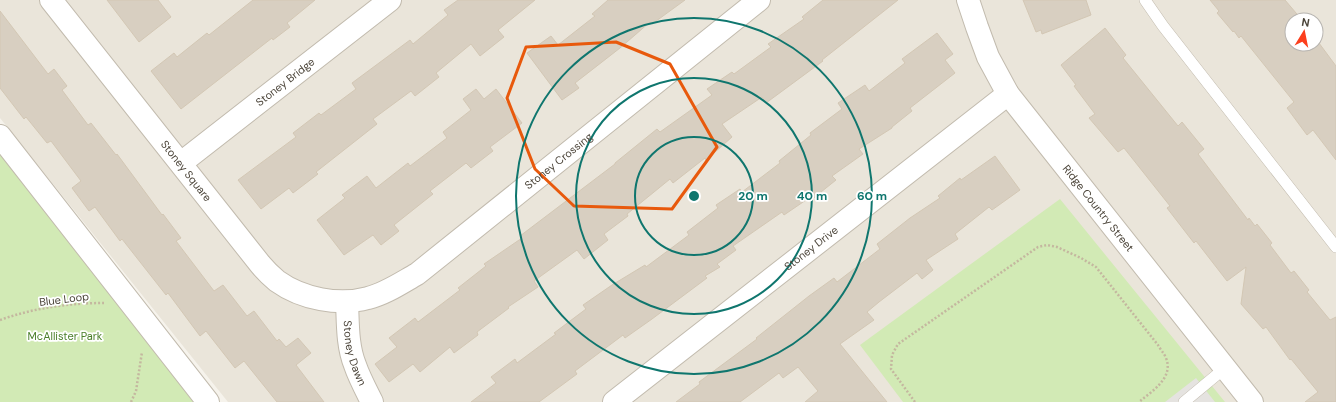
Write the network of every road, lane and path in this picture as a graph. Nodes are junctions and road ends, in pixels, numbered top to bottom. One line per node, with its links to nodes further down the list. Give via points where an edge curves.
1 (51, 0): 8 (street, Stoney Square)
2 (390, 0): 8 (street, Stoney Bridge)
3 (759, 0): 10 (street, Stoney Crossing, via 417,274 380,294)
4 (968, 0): 6 (street, Ridge Country Street, via 988,58)
5 (1145, 0): 9 (lane)
6 (1008, 94): 14 (street, Ridge Country Street); 18 (street, Stoney Drive)
7 (0, 136): 16 (street)
8 (181, 163): 10 (street, Stoney Square, via 260,264 277,281 296,292)
9 (1336, 246)
10 (347, 302): 17 (street, Stoney Dawn, via 354,364)
11 (106, 303): 12 (path, Blue Loop, via 77,303 23,312)
12 (0, 320)
13 (142, 352): 15 (path, via 136,391)
14 (1225, 368): 21 (lane); 22 (street, Ridge Country Street)
15 (130, 402)
16 (208, 402)
17 (372, 402)
18 (614, 402)
19 (915, 402): 20 (path, via 891,369 892,355 898,344 1038,247 1047,245 1082,258 1096,267 1166,357 1166,377)
20 (1139, 402)
21 (1184, 402)
22 (1252, 402)

